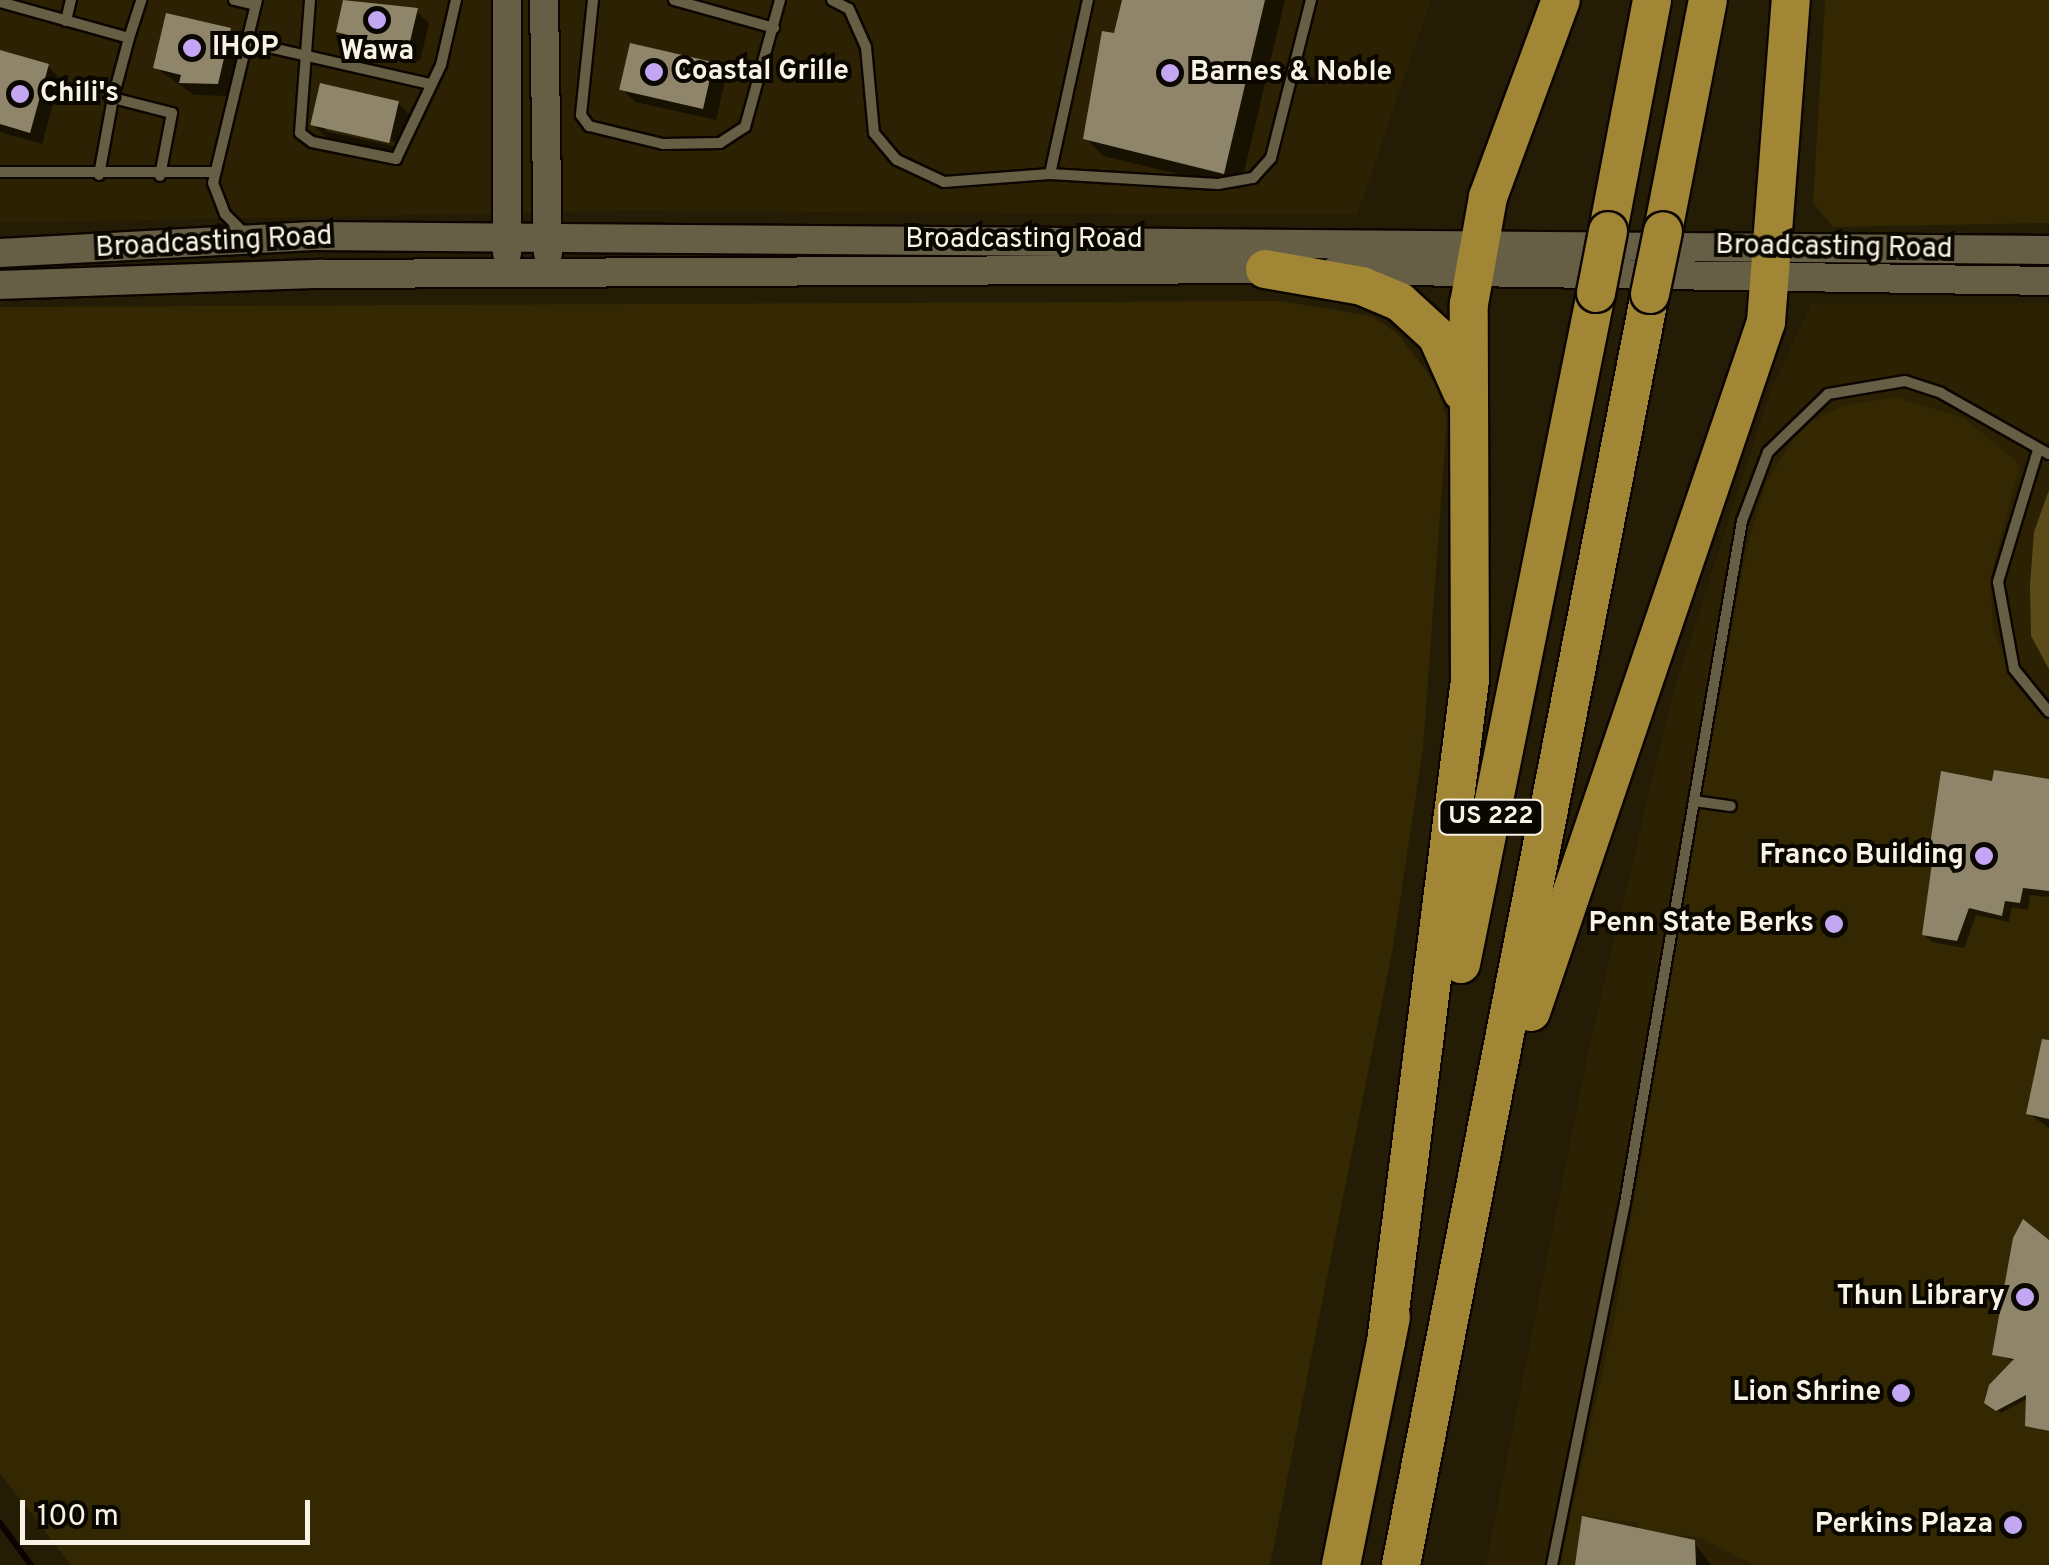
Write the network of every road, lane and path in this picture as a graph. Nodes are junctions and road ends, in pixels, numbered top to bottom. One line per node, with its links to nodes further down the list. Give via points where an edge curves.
1 (71, 0): 20 (lane)
2 (140, 0): 22 (lane)
3 (234, 0): 19 (lane)
4 (310, 0): 24 (lane)
5 (456, 0): 25 (lane)
6 (508, 0): 32 (main road)
7 (544, 0): 33 (main road)
8 (593, 0): 21 (lane, via 581,116 589,126 664,144 720,143 744,127)
9 (674, 0): 21 (lane)
10 (780, 0): 21 (lane)
11 (832, 0): 29 (lane, via 849,10 866,47 874,133 897,160 944,182)
12 (1088, 0): 29 (lane)
13 (1311, 0): 29 (lane, via 1270,158 1253,178 1218,184)
14 (1561, 0): 37 (highway, via 1488,197)
15 (1652, 0): 50 (highway, US 222, bridge)
16 (1708, 0): 49 (highway, US 222, bridge)
17 (1791, 0): 38 (highway)
18 (8, 2): 20 (lane)
19 (256, 3): 23 (lane)
20 (66, 20): 22 (lane)
21 (774, 28)
22 (129, 38): 26 (lane)
23 (246, 42): 24 (lane); 28 (lane)
24 (306, 54): 25 (lane); 25 (lane, via 300,133 382,158 396,158 405,149)
25 (430, 84)
26 (113, 98): 30 (lane); 31 (lane, via 172,113)
27 (0, 172): 30 (lane)
28 (215, 172): 31 (lane); 34 (lane, via 225,214 244,234)
29 (1050, 174)
30 (98, 175): 31 (lane)
31 (160, 176)
32 (506, 237): 33 (main road, Broadcasting Road); 34 (main road, Broadcasting Road); 41 (main road)
33 (548, 237): 37 (main road, Broadcasting Road); 40 (main road)
34 (260, 239): 36 (main road, Broadcasting Road)
35 (2049, 250): 38 (main road, Broadcasting Road)
36 (0, 253)
37 (1476, 258): 38 (main road, Broadcasting Road); 39 (main road, Broadcasting Road); 44 (highway)
38 (1772, 261): 42 (main road, Broadcasting Road); 49 (highway, via 1766,322 1554,938)
39 (1265, 269): 40 (main road, Broadcasting Road); 44 (highway, via 1362,286 1412,310 1445,349)
40 (548, 273): 41 (main road, Broadcasting Road)
41 (507, 274): 43 (main road, Broadcasting Road)
42 (2049, 281)
43 (0, 285)
44 (1471, 425): 50 (highway, via 1470,680)
45 (2045, 451): 46 (lane, via 1998,582 2014,669); 47 (lane, via 1941,393 1905,382 1828,394 1798,417 1768,452 1742,521)
46 (2049, 712)
47 (1694, 801): 48 (lane); 53 (lane, via 1625,1202)
48 (1731, 806)
49 (1466, 1236): 52 (highway, US 222)
50 (1386, 1342): 51 (highway, US 222)
51 (1341, 1565)
52 (1401, 1565)
53 (1552, 1565)

